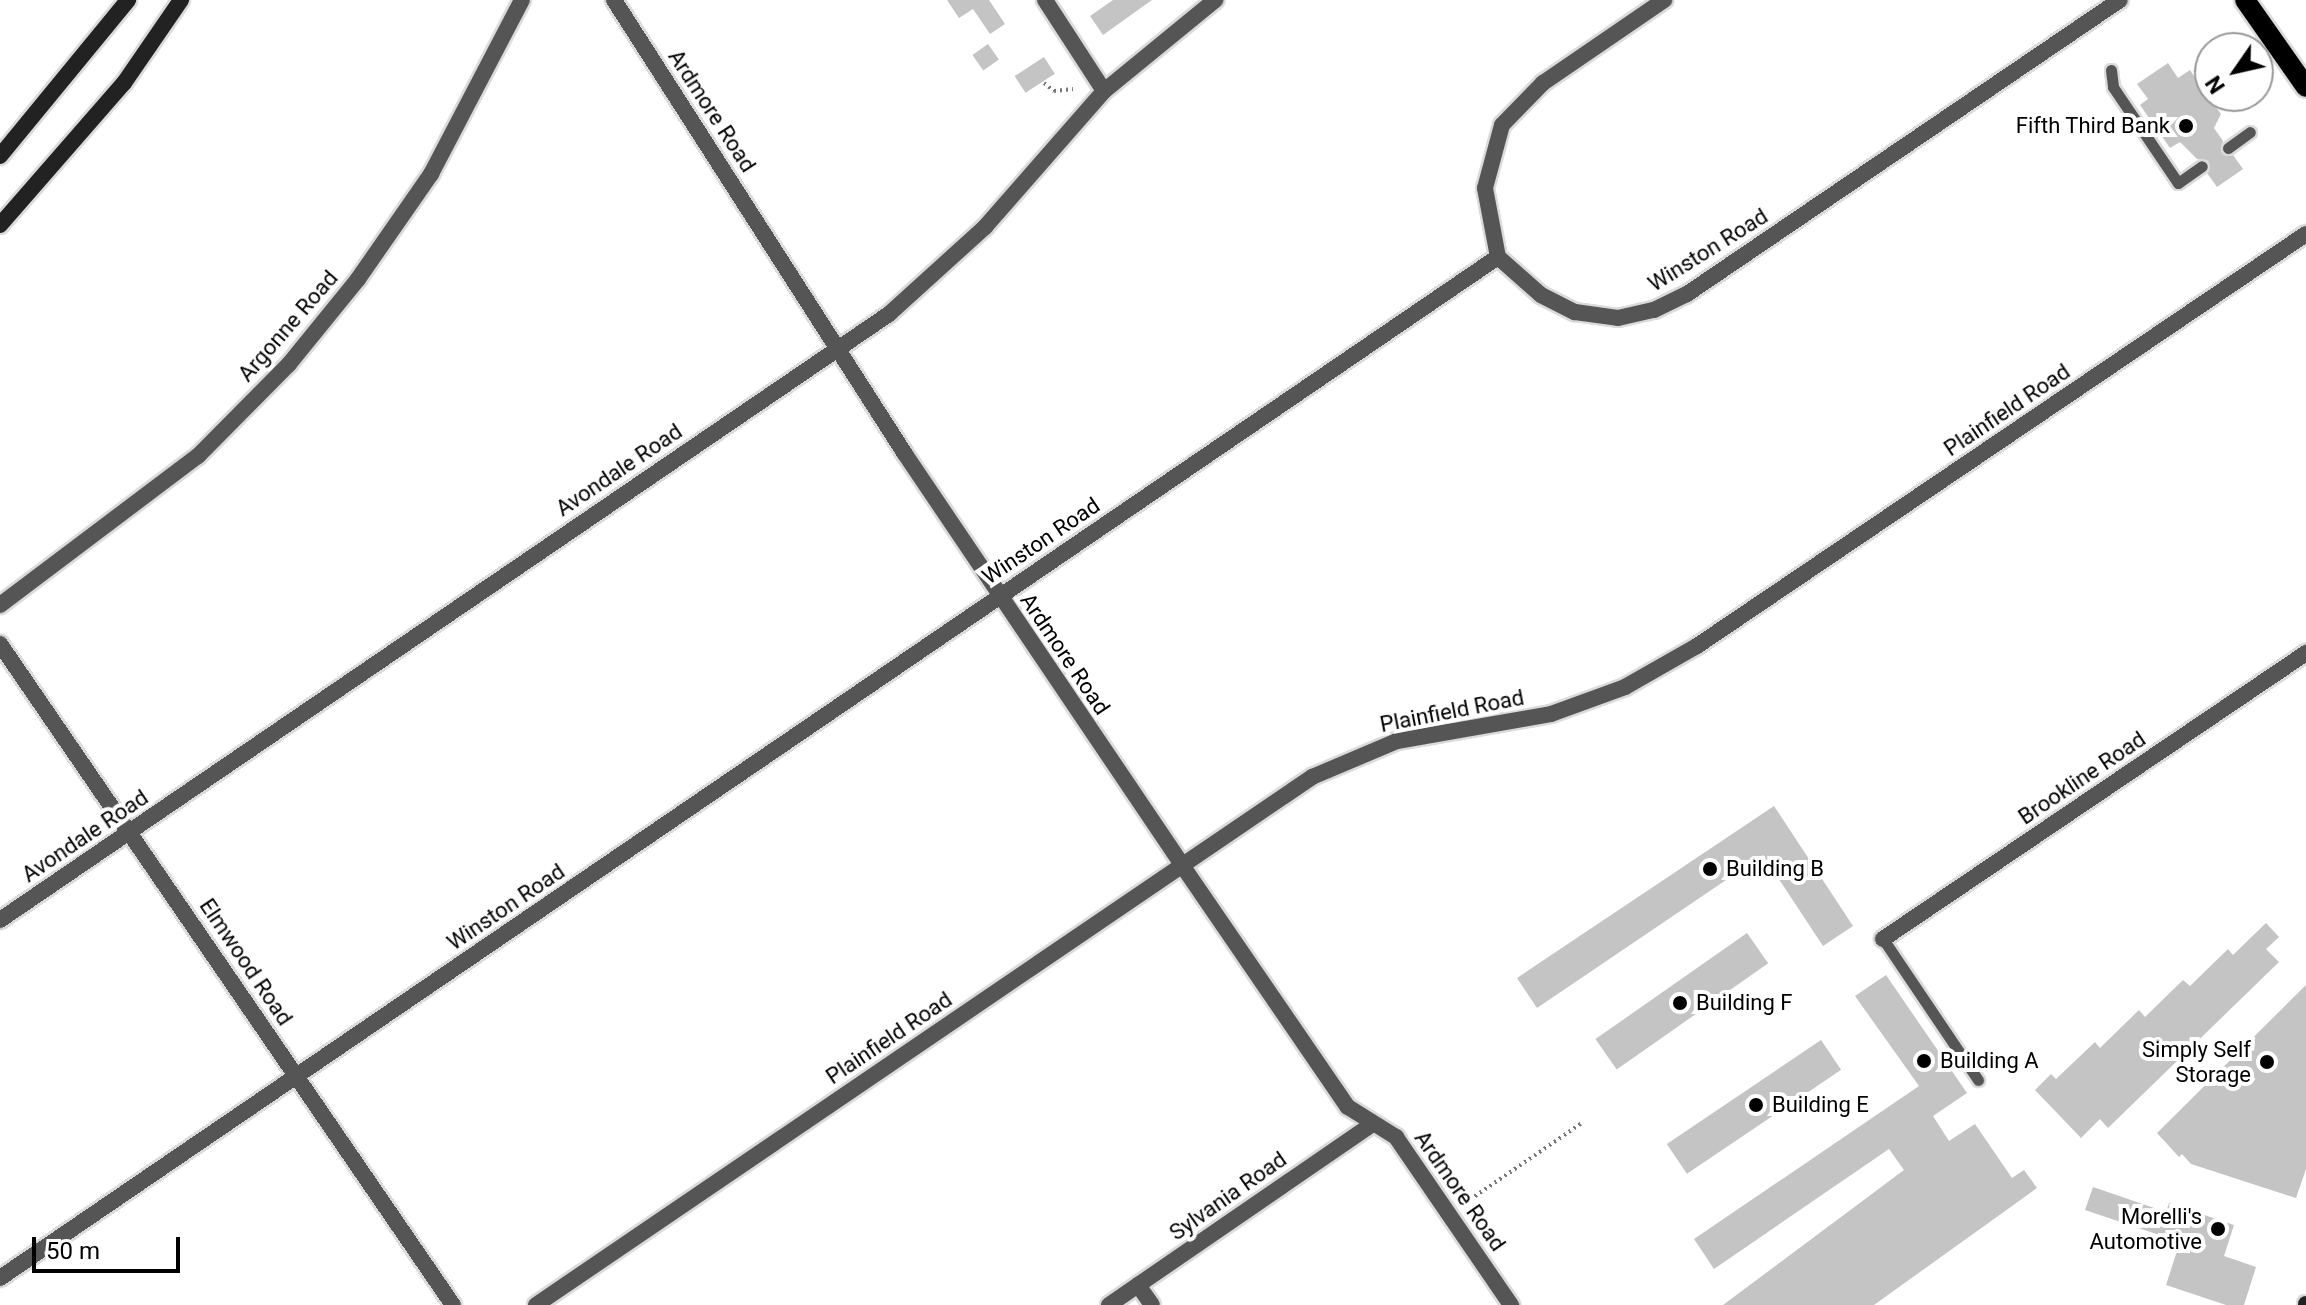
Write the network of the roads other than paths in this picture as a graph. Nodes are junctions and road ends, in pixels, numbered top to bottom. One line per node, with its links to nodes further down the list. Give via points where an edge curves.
1 (128, 0): 15 (street)
2 (181, 0): 17 (street, via 116,93)
3 (522, 0): 22 (street, Argonne Road, via 431,174 358,279 289,364 198,456)
4 (614, 0): 20 (street, Ardmore Road)
5 (1045, 0): 12 (street)
6 (1215, 0): 12 (street, Avondale Road)
7 (1664, 0): 19 (street, via 1543,83 1502,125 1485,188)
8 (2120, 0): 19 (street, Winston Road, via 1687,294 1654,310 1618,318 1575,312 1541,295)
9 (2245, 0): 11 (main road)
10 (2111, 70): 16 (lane, via 2113,87 2178,183)
11 (2306, 87)
12 (1104, 91): 20 (street, Avondale Road, via 959,254 889,314)
13 (2250, 132): 14 (lane)
14 (2228, 148)
15 (0, 156)
16 (2202, 166)
17 (0, 225)
18 (2306, 234): 26 (street, Plainfield Road, via 1697,646 1625,687 1551,714 1397,741 1351,757)
19 (1498, 257): 21 (street, Winston Road)
20 (838, 348): 21 (street, Ardmore Road); 25 (street, Avondale Road)
21 (999, 596): 26 (street, Ardmore Road); 29 (street, Winston Road)
22 (0, 605)
23 (0, 644): 25 (street, Elmwood Road)
24 (2306, 653): 28 (street, Brookline Road)
25 (131, 831): 27 (street, Avondale Road); 29 (street, Elmwood Road)
26 (1182, 865): 31 (street, Ardmore Road, via 1348,1107); 35 (street, Plainfield Road)
27 (0, 920)
28 (1883, 939): 30 (lane)
29 (297, 1077): 32 (street, Winston Road); 34 (street, Elmwood Road)
30 (1978, 1080)
31 (1372, 1124): 33 (street, Sylvania Road); 38 (street, Ardmore Road, via 1396,1137)
32 (0, 1278)
33 (1138, 1285): 36 (street, Sylvania Road); 37 (street)
34 (453, 1305)
35 (536, 1305)
36 (1109, 1305)
37 (1152, 1305)
38 (1511, 1305)

